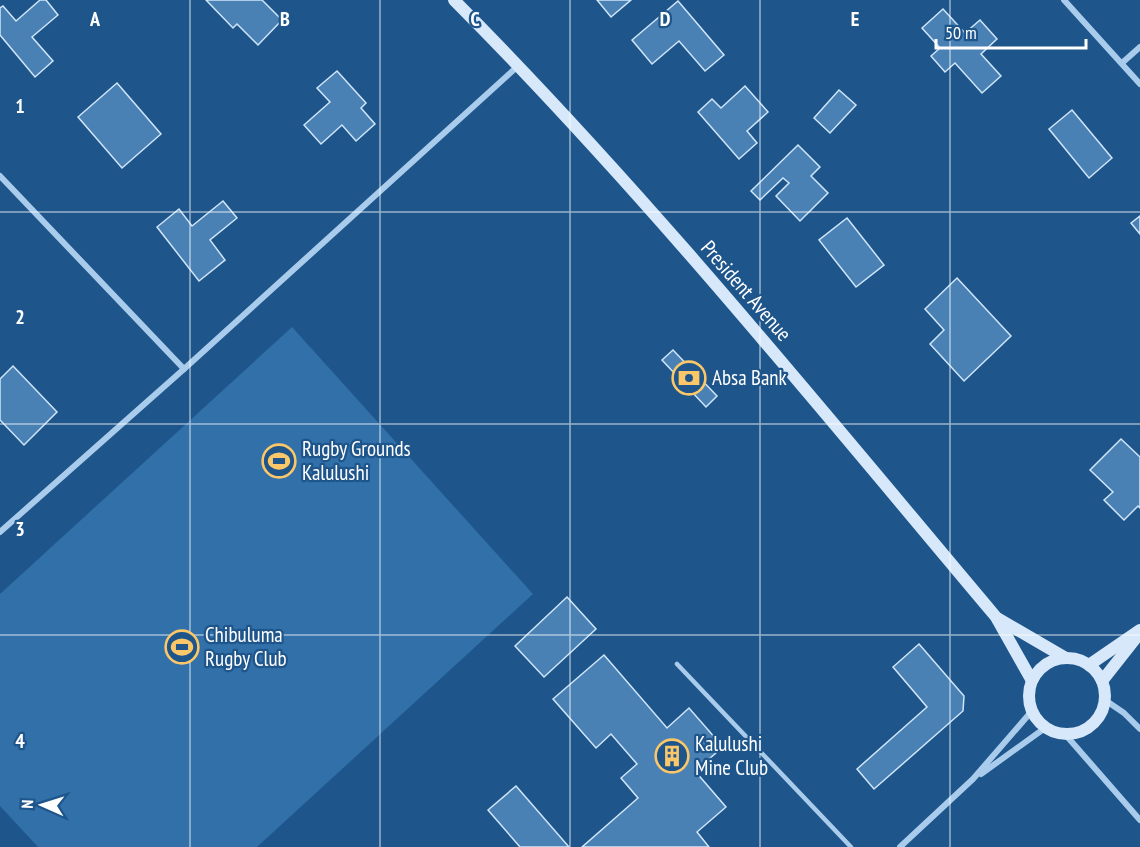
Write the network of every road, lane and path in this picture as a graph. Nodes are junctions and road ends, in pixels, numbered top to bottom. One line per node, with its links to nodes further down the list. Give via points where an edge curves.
1 (454, 0): 5 (street, President Avenue)
2 (1064, 0): 4 (street)
3 (1140, 47): 4 (street)
4 (1122, 63): 6 (street)
5 (519, 65): 8 (street); 10 (street, President Avenue, via 720,289)
6 (1140, 84)
7 (0, 176): 8 (street)
8 (184, 369): 9 (street)
9 (0, 532)
10 (996, 617): 12 (street, President Avenue); 15 (street, President Avenue)
11 (1140, 631): 14 (street); 16 (street)
12 (1064, 657): 14 (street); 15 (street, via 1048,663)
13 (677, 664): 24 (lane)
14 (1089, 665): 16 (street)
15 (1031, 679): 18 (street)
16 (1102, 681): 17 (street)
17 (1105, 700): 20 (street); 21 (street, via 1101,714 1091,725 1079,732)
18 (1031, 711): 19 (street); 22 (street)
19 (1045, 728): 21 (street); 22 (street)
20 (1140, 729)
21 (1064, 733): 23 (street)
22 (973, 779): 25 (street)
23 (1140, 820)
24 (851, 847)
25 (900, 847)

